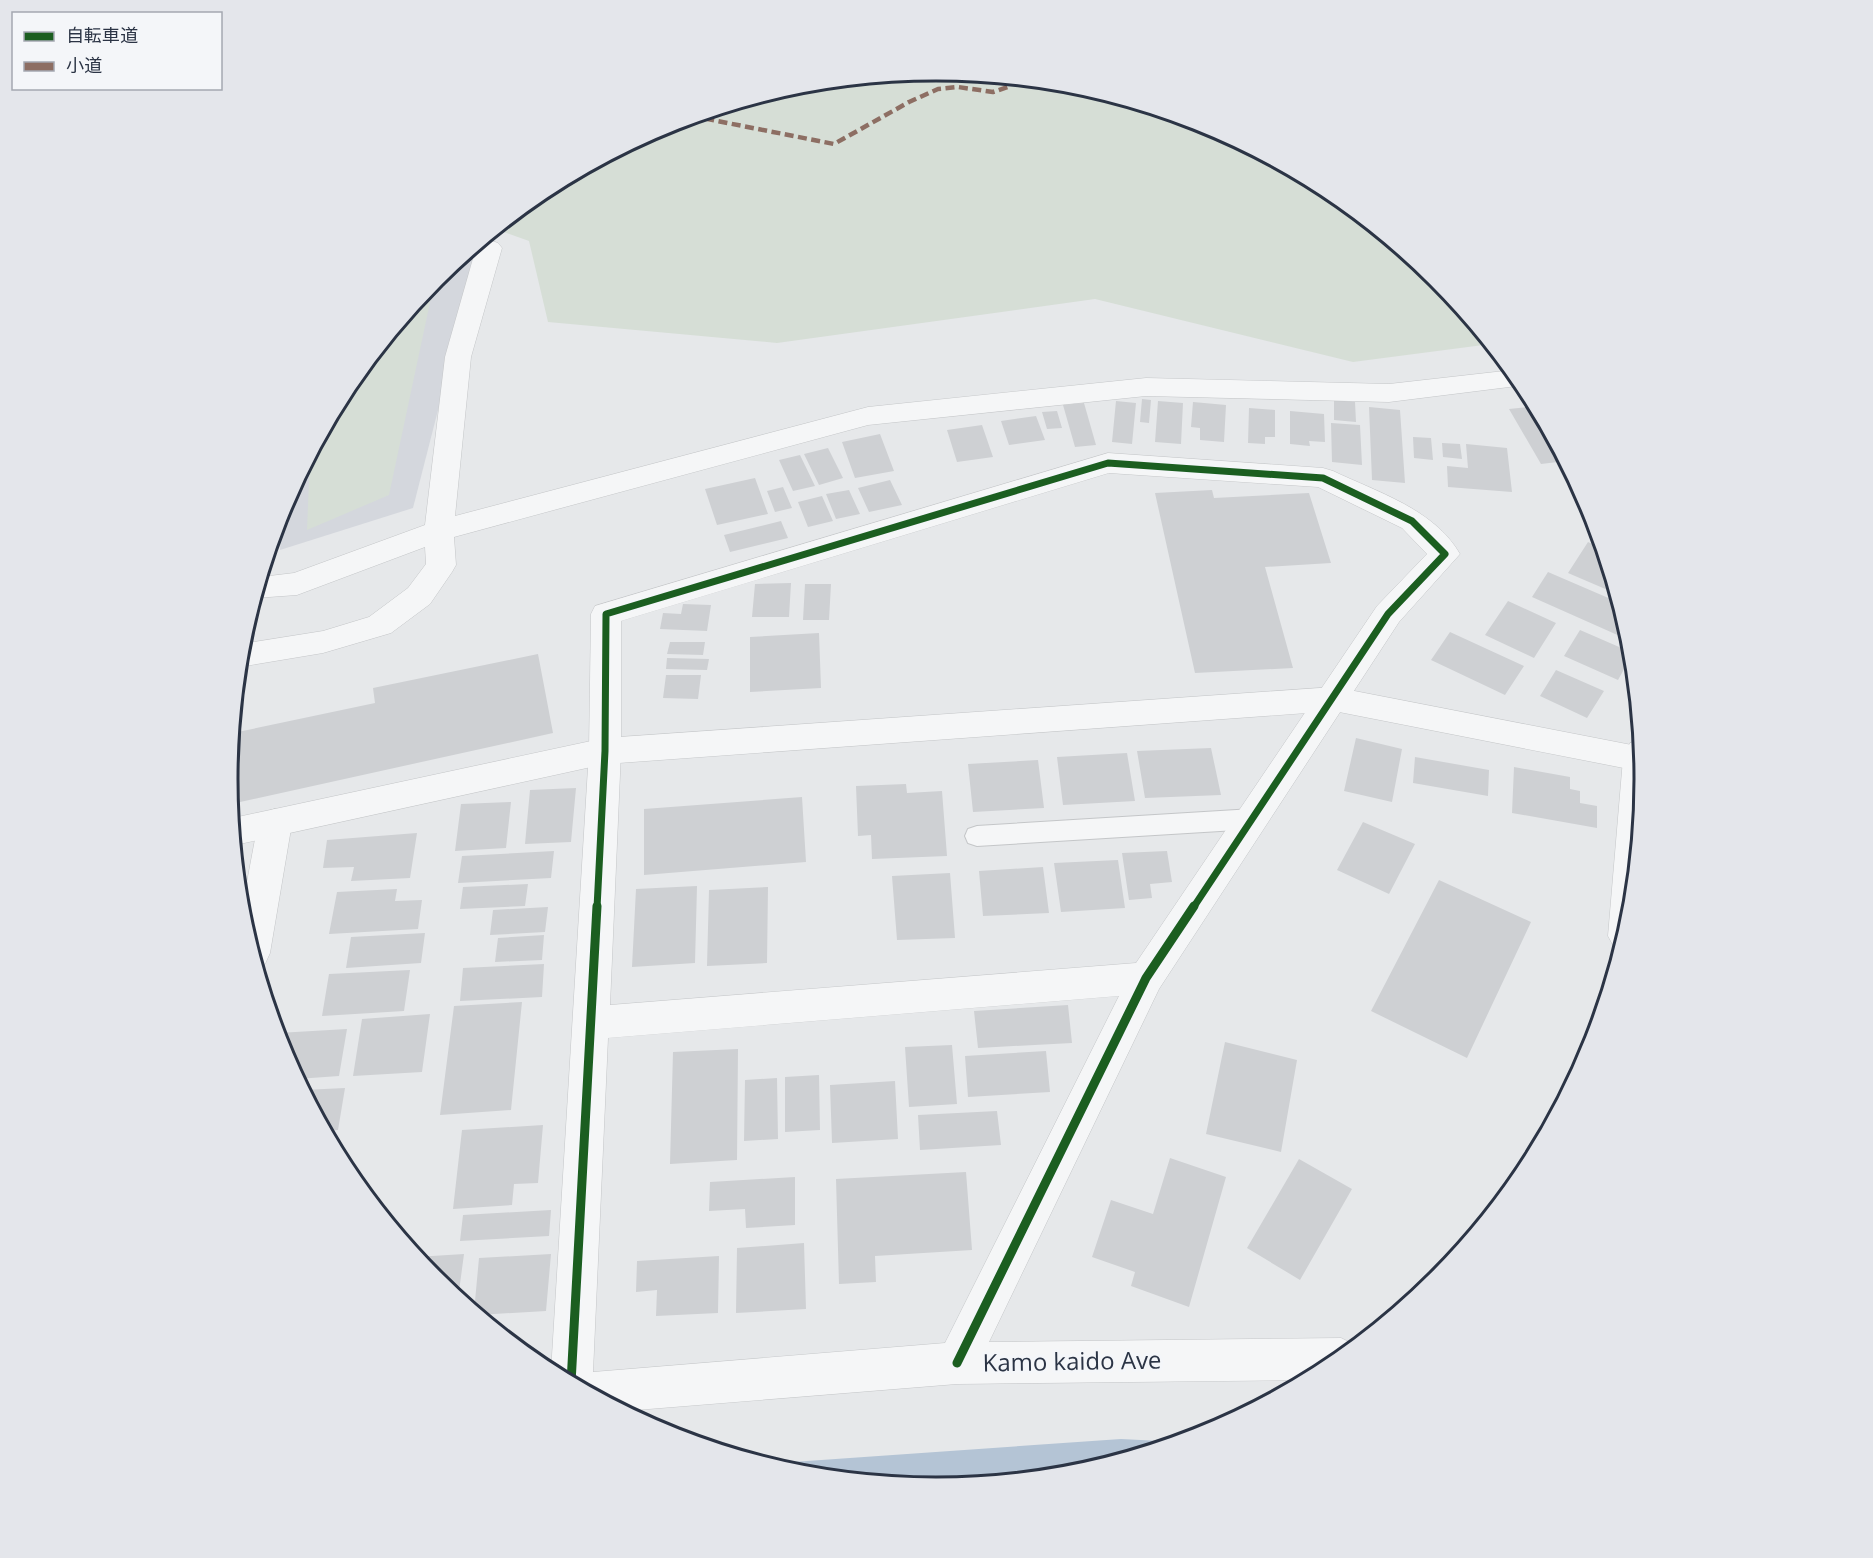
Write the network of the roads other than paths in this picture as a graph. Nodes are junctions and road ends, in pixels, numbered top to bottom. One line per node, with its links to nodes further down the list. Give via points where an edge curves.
1 (489, 248): 3 (street, via 458,357)
2 (1508, 379): 3 (street, via 1389,393 1146,387 868,416)
3 (439, 531): 4 (street, via 297,584); 5 (street, via 441,565 419,596 380,625 323,642)
4 (266, 587)
5 (250, 654)
6 (1334, 699): 7 (street); 7 (street, via 1388,614 1446,554 1412,521 1323,478 1108,463 606,614); 8 (street); 9 (street)
7 (605, 751): 10 (street); 15 (street)
8 (1633, 756)
9 (1253, 819): 12 (lane); 14 (street)
10 (275, 823): 11 (street); 13 (street)
11 (240, 830)
12 (976, 836)
13 (256, 932)
14 (1146, 978): 15 (street); 17 (street)
15 (591, 1023): 18 (street)
16 (1324, 1359): 17 (street, Kamo kaido Ave)
17 (957, 1363): 19 (street, Kamo kaido Ave)
18 (572, 1374)
19 (603, 1392)

